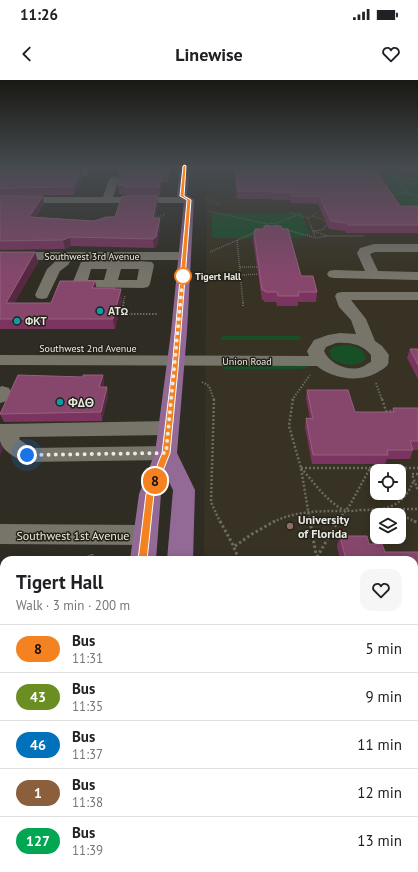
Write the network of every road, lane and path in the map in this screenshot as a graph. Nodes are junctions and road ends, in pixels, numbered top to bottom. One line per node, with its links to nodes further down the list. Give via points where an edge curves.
1 (56, 203): 2 (street)
2 (109, 203)
3 (189, 203): 21 (main road)
4 (209, 211): 10 (path)
5 (290, 212): 7 (path)
6 (317, 212): 8 (path)
7 (297, 214): 9 (path); 11 (path)
8 (312, 216): 9 (path); 14 (path, via 322,219 327,224 325,228)
9 (308, 218): 14 (path)
10 (267, 224): 11 (path); 12 (path, via 268,227)
11 (275, 224): 12 (path)
12 (276, 227): 14 (path, via 316,238)
13 (262, 230): 16 (path)
14 (313, 231): 15 (path)
15 (327, 236)
16 (237, 240): 18 (path); 23 (path)
17 (418, 248): 27 (street, via 374,248 365,251)
18 (210, 252)
19 (0, 256): 20 (street, Southwest 3rd Avenue)
20 (66, 256): 22 (street, Southwest 3rd Avenue); 31 (street, via 64,262 54,269)
21 (185, 256): 22 (street, Southwest 3rd Avenue); 40 (main road)
22 (117, 260): 30 (street); 30 (street, via 86,265 79,284); 30 (street, via 147,265 143,284)
23 (240, 267): 24 (path); 26 (path)
24 (258, 267)
25 (260, 271): 26 (path, via 261,274)
26 (240, 275): 33 (path)
27 (370, 276): 28 (street); 29 (street, via 360,279)
28 (418, 276)
29 (335, 277)
30 (110, 284)
31 (42, 295)
32 (418, 296): 34 (street, via 342,296)
33 (243, 306)
34 (347, 307): 37 (street); 38 (street, Union Road, via 358,319)
35 (125, 314): 36 (path)
36 (157, 314)
37 (340, 327): 38 (street, Union Road); 42 (street, Union Road, via 327,340 321,342)
38 (368, 344): 42 (street, Union Road, via 377,350 380,359 375,368 369,371 344,372)
39 (0, 348): 40 (street, Southwest 2nd Avenue)
40 (176, 354): 41 (street, Southwest 2nd Avenue); 42 (street, Union Road); 46 (main road)
41 (0, 360)
42 (316, 360): 49 (path, via 292,400 289,426)
43 (202, 382): 65 (path, via 209,386 214,397 211,502)
44 (375, 382): 45 (path, via 386,411)
45 (399, 411)
46 (168, 428): 47 (street); 48 (main road)
47 (6, 431): 48 (street, via 12,444 27,455)
48 (166, 453): 64 (main road, via 150,494); 67 (main road, via 184,490)
49 (301, 468): 50 (path); 59 (path, via 326,495); 60 (path)
50 (370, 468): 59 (path)
51 (416, 468): 52 (path)
52 (417, 474): 53 (path, via 412,474)
53 (414, 480): 54 (path); 55 (path, via 409,494)
54 (418, 491)
55 (390, 508)
56 (370, 509): 59 (path)
57 (406, 509): 58 (path)
58 (418, 509)
59 (346, 510): 60 (path); 70 (path, via 332,529)
60 (308, 511): 65 (path, via 283,518 256,530); 69 (path)
61 (406, 517): 62 (path)
62 (418, 523)
63 (0, 534): 64 (street, Southwest 1st Avenue)
64 (146, 535): 66 (main road)
65 (235, 546): 68 (path)
66 (143, 556)
67 (180, 556)
68 (238, 556)
69 (316, 556)
70 (318, 556)

